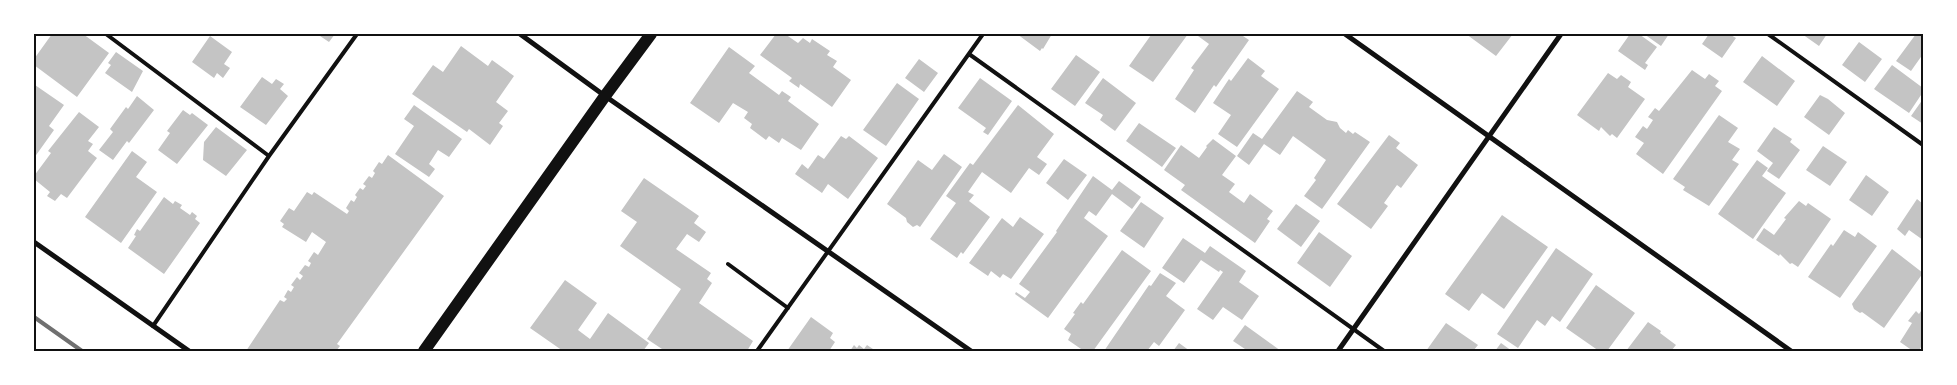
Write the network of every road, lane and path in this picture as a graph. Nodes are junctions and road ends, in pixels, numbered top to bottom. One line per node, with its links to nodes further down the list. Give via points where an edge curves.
1 (106, 34): 13 (lane)
2 (358, 34): 13 (lane)
3 (520, 34): 10 (street)
4 (651, 34): 10 (main road)
5 (983, 34): 9 (lane)
6 (1345, 34): 11 (street)
7 (1561, 34): 11 (street)
8 (1768, 34): 12 (lane)
9 (969, 54): 15 (lane); 19 (lane)
10 (605, 96): 15 (street); 21 (main road)
11 (1488, 137): 19 (street); 26 (street)
12 (1923, 145)
13 (269, 156): 18 (lane)
14 (34, 242): 18 (street)
15 (828, 252): 17 (lane); 23 (street)
16 (728, 264): 17 (lane)
17 (788, 308): 22 (lane)
18 (153, 326): 20 (street)
19 (1353, 329): 24 (street); 25 (lane)
20 (189, 351)
21 (424, 351)
22 (758, 351)
23 (971, 351)
24 (1338, 351)
25 (1384, 351)
26 (1791, 351)

